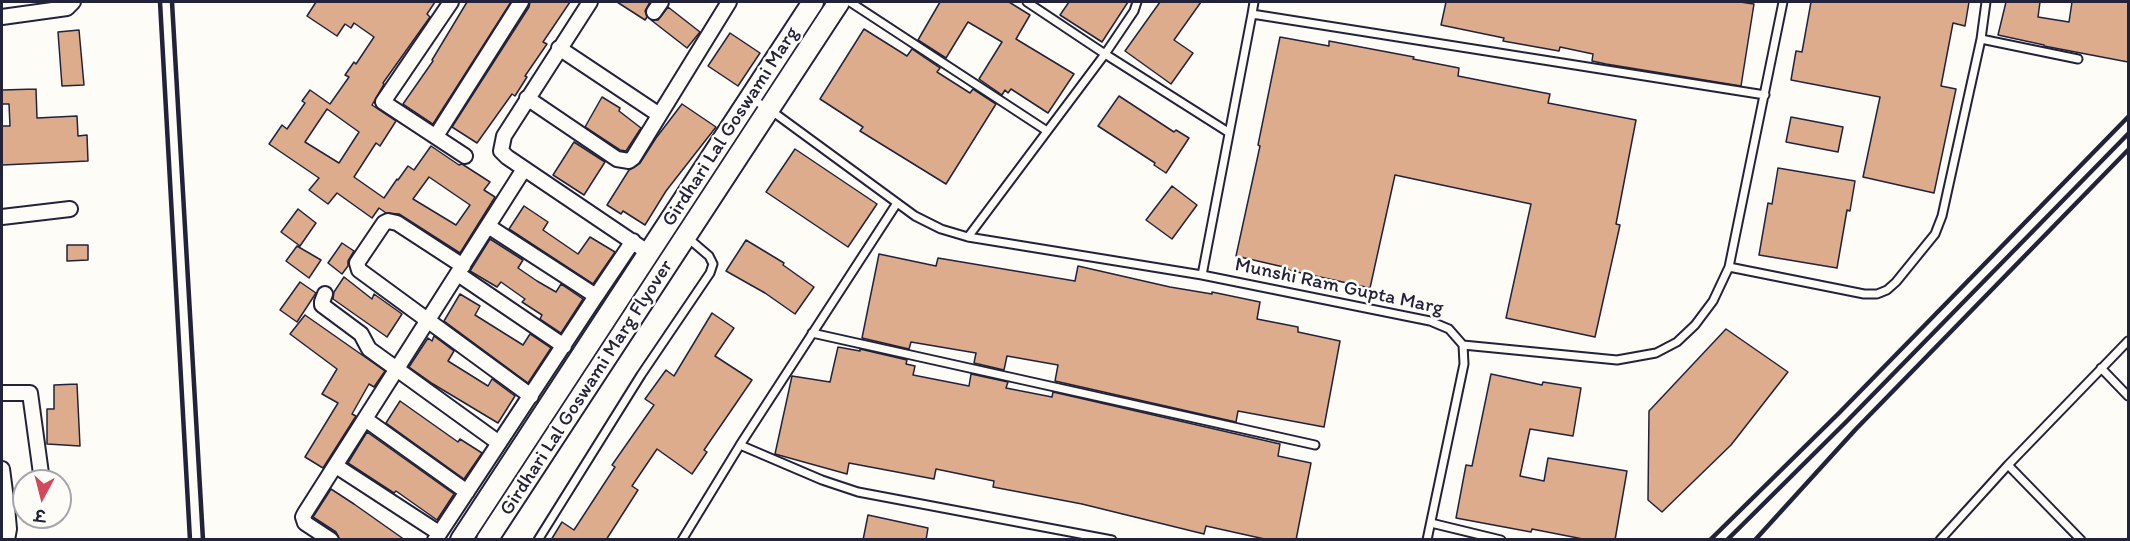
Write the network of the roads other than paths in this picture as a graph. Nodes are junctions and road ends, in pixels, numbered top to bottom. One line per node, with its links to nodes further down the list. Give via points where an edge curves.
1 (73, 2): 15 (street, via 67,8)
2 (452, 2): 27 (street, via 383,102)
3 (521, 2): 27 (street)
4 (590, 2): 17 (street)
5 (729, 2): 24 (street)
6 (813, 2): 22 (main road, Girdhari Lal Goswami Marg)
7 (839, 2): 23 (main road, Girdhari Lal Goswami Marg)
8 (850, 2): 25 (lane)
9 (1027, 2): 18 (lane)
10 (1137, 2): 18 (lane)
11 (1254, 2): 14 (lane)
12 (1783, 2): 20 (lane)
13 (1986, 2): 16 (lane)
14 (1252, 14): 20 (lane); 26 (lane)
15 (2, 17)
16 (1981, 39): 19 (lane); 38 (lane, via 1939,226 1887,290 1864,294)
17 (559, 48): 21 (street); 24 (street)
18 (1105, 54): 25 (lane); 26 (lane)
19 (2078, 59)
20 (1765, 95): 38 (lane)
21 (527, 98): 24 (street, via 624,162 633,158); 29 (street, via 501,145 507,158)
22 (750, 98): 23 (lane, Munshi Ram Gupta Marg); 37 (main road, Girdhari Lal Goswami Marg)
23 (770, 109): 30 (lane, Munshi Ram Gupta Marg); 34 (main road, Girdhari Lal Goswami Marg)
24 (658, 114)
25 (1047, 131): 35 (lane)
26 (1228, 132): 40 (lane)
27 (436, 136): 28 (street)
28 (465, 156)
29 (525, 169): 33 (street); 36 (street)
30 (897, 203): 35 (lane, Munshi Ram Gupta Marg, via 915,216); 44 (lane)
31 (70, 209): 32 (street)
32 (2, 217)
33 (488, 226): 39 (street); 42 (street)
34 (686, 236): 67 (main road, Girdhari Lal Goswami Marg Flyover); 68 (lane, via 709,256 713,264 710,273)
35 (968, 237): 40 (lane, Munshi Ram Gupta Marg)
36 (633, 241): 37 (street); 42 (street)
37 (649, 253): 66 (main road, Girdhari Lal Goswami Marg Flyover)
38 (1729, 267): 46 (lane, via 1713,301 1695,325 1677,342 1656,353 1617,360)
39 (460, 270): 43 (street); 43 (street, via 397,223 388,221 359,259 359,270); 47 (street)
40 (1202, 275): 46 (lane, Munshi Ram Gupta Marg, via 1430,321 1449,329)
41 (325, 294): 49 (street, via 322,305 360,334 368,348)
42 (596, 296): 47 (street)
43 (428, 322): 49 (street); 51 (street)
44 (812, 333): 55 (lane); 56 (lane)
45 (2128, 341): 48 (lane)
46 (1463, 345): 62 (lane, via 1464,364)
47 (564, 346): 51 (street)
48 (2101, 368): 52 (lane); 57 (lane)
49 (396, 370): 53 (street); 54 (street)
50 (2, 393): 60 (street, via 30,393)
51 (531, 396): 54 (street)
52 (2128, 396)
53 (365, 419): 58 (street); 61 (street)
54 (499, 443): 61 (street)
55 (740, 445): 69 (lane); 70 (lane, via 858,492)
56 (1315, 445)
57 (2008, 465): 73 (lane); 74 (lane)
58 (336, 466): 63 (street); 65 (street, via 303,517 305,523)
59 (2, 469): 64 (street, via 8,507)
60 (40, 469)
61 (466, 492): 63 (street)
62 (1431, 523): 71 (lane); 72 (lane)
63 (437, 536)
64 (7, 540)
65 (331, 540)
66 (461, 540)
67 (487, 540)
68 (538, 540)
69 (682, 540)
70 (1112, 540)
71 (1427, 540)
72 (1502, 540)
73 (1940, 540)
74 (2081, 540)

